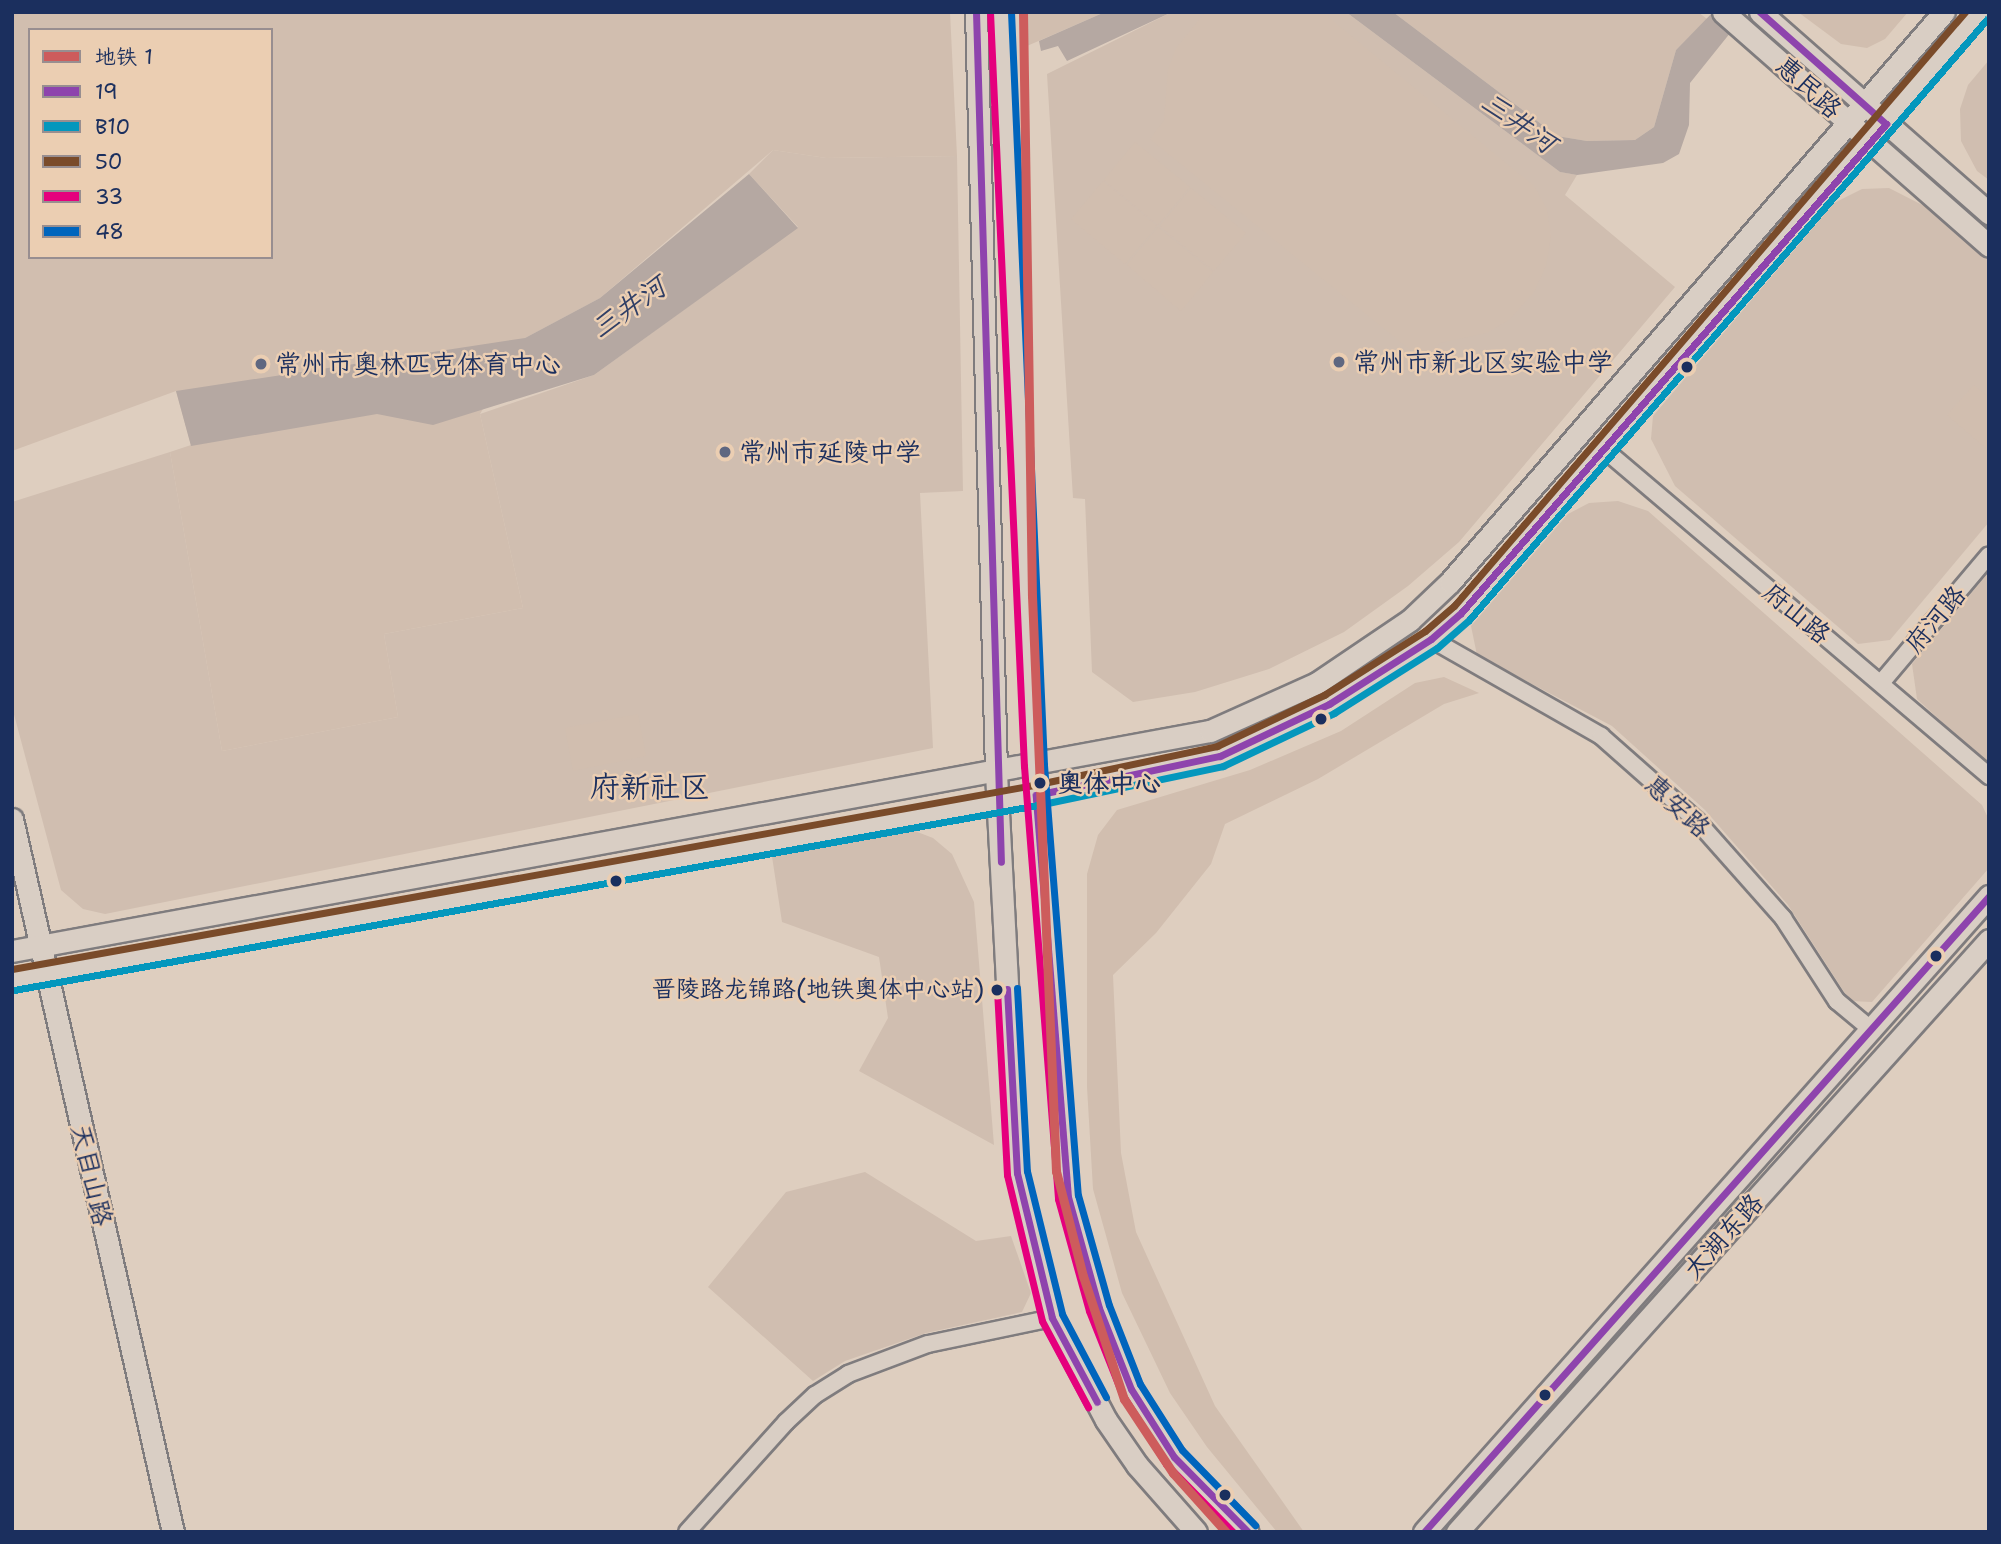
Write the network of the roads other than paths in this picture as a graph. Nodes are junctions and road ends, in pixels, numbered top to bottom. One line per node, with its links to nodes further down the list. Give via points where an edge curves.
1 (976, 12): 18 (main road)
2 (1000, 12): 17 (main road)
3 (1723, 12): 8 (main road, 惠民路)
4 (1760, 12): 7 (main road, 惠民路)
5 (1944, 12): 7 (main road)
6 (1979, 12): 9 (main road)
7 (1866, 105): 8 (main road); 9 (main road, 惠民路)
8 (1850, 124): 10 (main road, 惠民路); 17 (main road, via 1450,582 1410,620 1317,683 1210,731)
9 (1886, 124): 10 (main road); 11 (main road, 惠民路)
10 (1870, 143): 12 (main road, 惠民路); 13 (main road)
11 (1989, 213)
12 (1989, 246)
13 (1605, 450): 15 (main road, via 1461,613); 16 (street, 府山路)
14 (1989, 555): 16 (street, 府河路)
15 (1431, 639): 20 (main road, via 1329,704 1220,756); 29 (street, 惠安路, via 1601,736 1688,812 1783,918 1838,1001)
16 (1881, 683): 19 (street, 府山路)
17 (1034, 766): 18 (main road); 20 (main road)
18 (996, 773): 21 (main road); 25 (main road)
19 (1989, 776)
20 (1036, 795): 21 (main road); 34 (main road, via 1068,1197 1099,1308 1131,1389 1174,1457)
21 (998, 800): 27 (main road); 30 (main road, via 1017,1173)
22 (12, 819): 25 (main road, 天目山路)
23 (1989, 896): 29 (main road, 太湖东路)
24 (1989, 940): 36 (main road, 太湖东路)
25 (39, 945): 26 (main road); 27 (main road, 天目山路)
26 (12, 951)
27 (44, 974): 28 (main road); 31 (main road, 天目山路)
28 (12, 980)
29 (1873, 1031): 35 (main road, 太湖东路)
30 (1052, 1318): 32 (street, via 928,1344 848,1374 815,1395 786,1422); 33 (main road, via 1106,1420 1137,1465)
31 (173, 1532)
32 (687, 1532)
33 (1196, 1532)
34 (1248, 1532)
35 (1424, 1532)
36 (1457, 1532)

